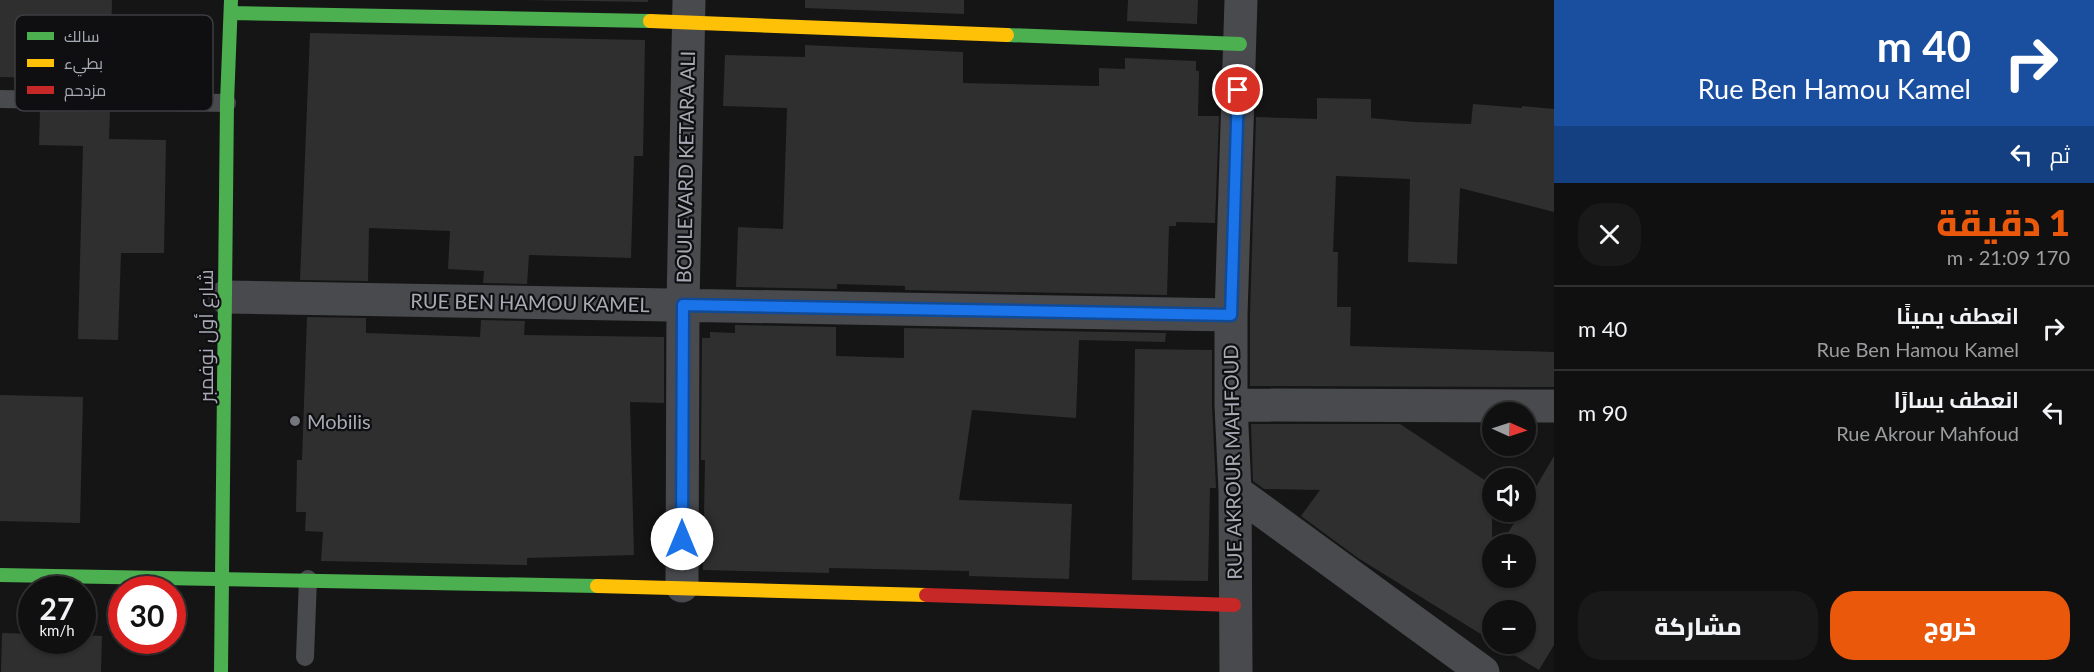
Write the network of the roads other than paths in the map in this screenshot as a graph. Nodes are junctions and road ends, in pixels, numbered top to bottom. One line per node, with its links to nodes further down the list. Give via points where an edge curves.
1 (1241, 0): 4 (street, RUE AKROUR MAHFOUD)
2 (231, 7): 3 (street); 8 (street, شارع أول نوفمبر)
3 (688, 11): 4 (street); 10 (street, BOULEVARD KETARA ALI)
4 (1240, 44): 11 (street, RUE AKROUR MAHFOUD)
5 (0, 99): 6 (lane)
6 (15, 99)
7 (213, 103): 8 (lane)
8 (226, 103): 9 (street, شارع أول نوفمبر)
9 (225, 297): 10 (street, RUE BEN HAMOU KAMEL); 16 (street, شارع أول نوفمبر)
10 (683, 305): 11 (street, RUE BEN HAMOU KAMEL); 18 (street, BOULEVARD KETARA ALI)
11 (1231, 315): 12 (street, RUE AKROUR MAHFOUD)
12 (1231, 405): 13 (street); 14 (street, RUE AKROUR MAHFOUD)
13 (1554, 406)
14 (1235, 491): 19 (street, RUE AKROUR MAHFOUD); 23 (street)
15 (0, 575): 16 (street)
16 (223, 577): 17 (street); 21 (street, شارع أول نوفمبر)
17 (309, 579): 18 (street); 20 (lane)
18 (682, 586): 19 (street)
19 (1234, 605): 22 (street, RUE AKROUR MAHFOUD)
20 (305, 657)
21 (221, 672)
22 (1236, 672)
23 (1483, 672)

